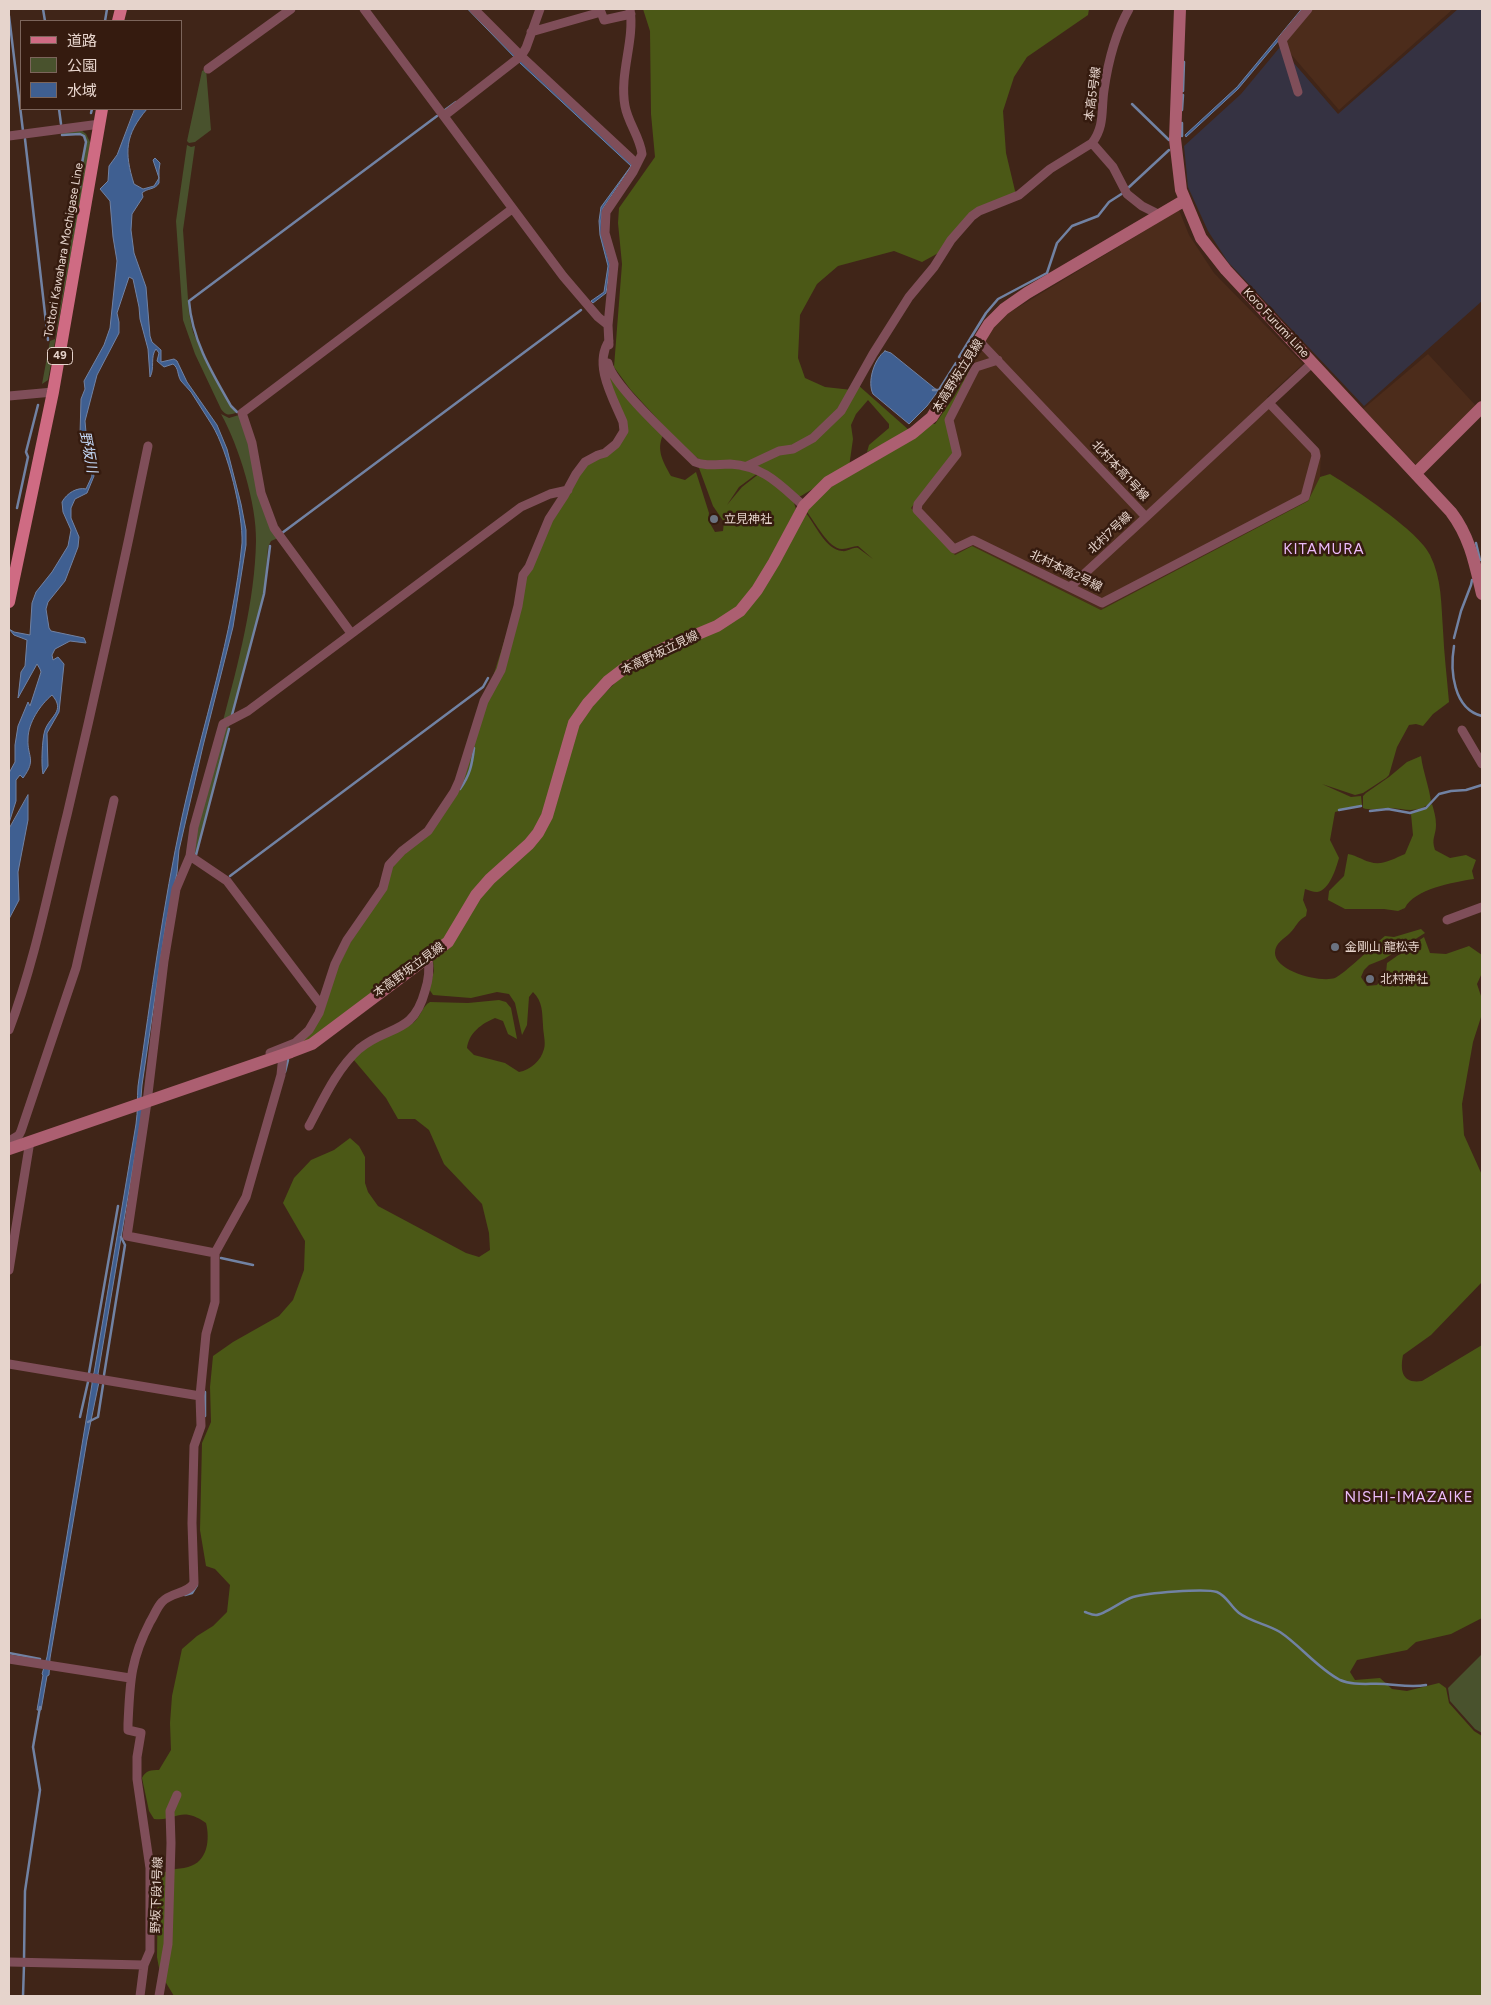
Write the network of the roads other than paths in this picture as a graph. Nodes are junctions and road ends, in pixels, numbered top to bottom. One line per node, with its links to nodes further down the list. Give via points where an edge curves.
1 (292, 9): 11 (street)
2 (364, 9): 14 (street)
3 (474, 9): 10 (street)
4 (540, 9): 9 (street)
5 (1129, 9): 17 (street, 本高5号線, via 1114,40 1101,126)
6 (1180, 9): 19 (street, Koro Furumi Line, via 1175,139)
7 (1308, 9): 12 (street, via 1282,40)
8 (631, 12): 9 (street, via 604,20 601,12); 18 (street, via 624,79 625,107 641,149)
9 (532, 32): 10 (street)
10 (521, 56): 14 (street); 18 (street)
11 (208, 69)
12 (1298, 92)
13 (102, 110): 15 (main road, Tottori Kawahara Mochigase Line / 49)
14 (444, 116): 20 (street)
15 (100, 124): 16 (street); 27 (main road, Tottori Kawahara Mochigase Line / 49)
16 (9, 136)
17 (1092, 142): 21 (street, via 1113,168 1127,194 1137,204); 32 (street, via 1050,169 1019,196 972,216 909,298 841,412 813,438)
18 (637, 164): 22 (street, via 606,212 605,233 614,264)
19 (1185, 200): 21 (street, 本高野坂立見線); 26 (street, Koro Furumi Line, via 1202,238 1226,270)
20 (512, 209): 22 (street, via 563,276); 40 (street, via 242,413 252,443 261,493 274,528)
21 (1160, 215): 24 (street, 本高野坂立見線, via 1004,309 989,324)
22 (608, 325): 23 (street)
23 (609, 341): 32 (street, via 608,362 614,377 695,462); 34 (street, via 604,349 603,368 624,431 605,453 585,462)
24 (980, 342): 25 (street, 北村本高1号線); 35 (street, 本高野坂立見線, via 932,417 914,433 828,482)
25 (998, 360): 36 (street, 北村本高1号線); 37 (street, 北村本高2号線, via 976,367 948,420 957,454 918,504 917,510 954,549 973,540)
26 (1313, 362): 29 (street, 北村本高1号線); 33 (street, Koro Furumi Line)
27 (53, 392): 28 (street); 39 (main road, Tottori Kawahara Mochigase Line / 49)
28 (9, 396)
29 (1269, 402): 36 (street, 北村本高1号線); 37 (street, 北村本高2号線, via 1315,451 1305,497 1102,603)
30 (1482, 407): 33 (street)
31 (148, 446): 49 (street, via 101,671 34,949)
32 (748, 466): 35 (street, via 769,475)
33 (1416, 473): 38 (street, Koro Furumi Line, via 1461,526 1469,542)
34 (568, 490): 40 (street, via 521,507); 48 (street, via 549,519 524,575 501,670 484,702 459,781 428,831 389,865 383,888 334,964)
35 (804, 506): 47 (street, 本高野坂立見線, via 757,590 740,611 717,626 624,668 588,704 574,724 547,816 538,832 481,890 448,942)
36 (1146, 517): 37 (street, 北村7号線)
37 (1070, 587)
38 (1482, 594)
39 (9, 602)
40 (351, 633): 44 (street, via 248,711 223,724)
41 (1462, 730): 42 (street)
42 (1482, 764)
43 (114, 800): 54 (street, via 76,968 21,1130)
44 (190, 856): 48 (street, via 227,880); 52 (street, via 176,888)
45 (1482, 907): 46 (street)
46 (1447, 920)
47 (428, 958): 50 (street, 本高野坂立見線, via 312,1044); 53 (street, via 431,971 415,1015 408,1023 360,1048 333,1082)
48 (321, 1005): 51 (street, via 315,1022 295,1043 254,1060)
49 (9, 1030)
50 (283, 1055): 51 (street, 本高野坂立見線); 57 (street, via 281,1075 246,1197)
51 (245, 1068): 52 (street, 本高野坂立見線)
52 (147, 1102): 55 (street, 本高野坂立見線); 57 (street, via 127,1236)
53 (309, 1126)
54 (9, 1141)
55 (30, 1142): 56 (street, 本高野坂立見線); 58 (street)
56 (9, 1149)
57 (215, 1253): 60 (street, via 215,1302 206,1334)
58 (9, 1270)
59 (9, 1364): 60 (street)
60 (200, 1396): 62 (street, via 201,1426 194,1446 194,1583 160,1604 138,1649)
61 (9, 1659): 62 (street)
62 (130, 1678): 65 (street, via 128,1730 141,1733 137,1779 150,1868 150,1950)
63 (177, 1795): 67 (street, 野坂下段1号線, via 170,1811 168,1944)
64 (9, 1962): 65 (street)
65 (144, 1965): 66 (street)
66 (140, 1996)
67 (159, 1996)

